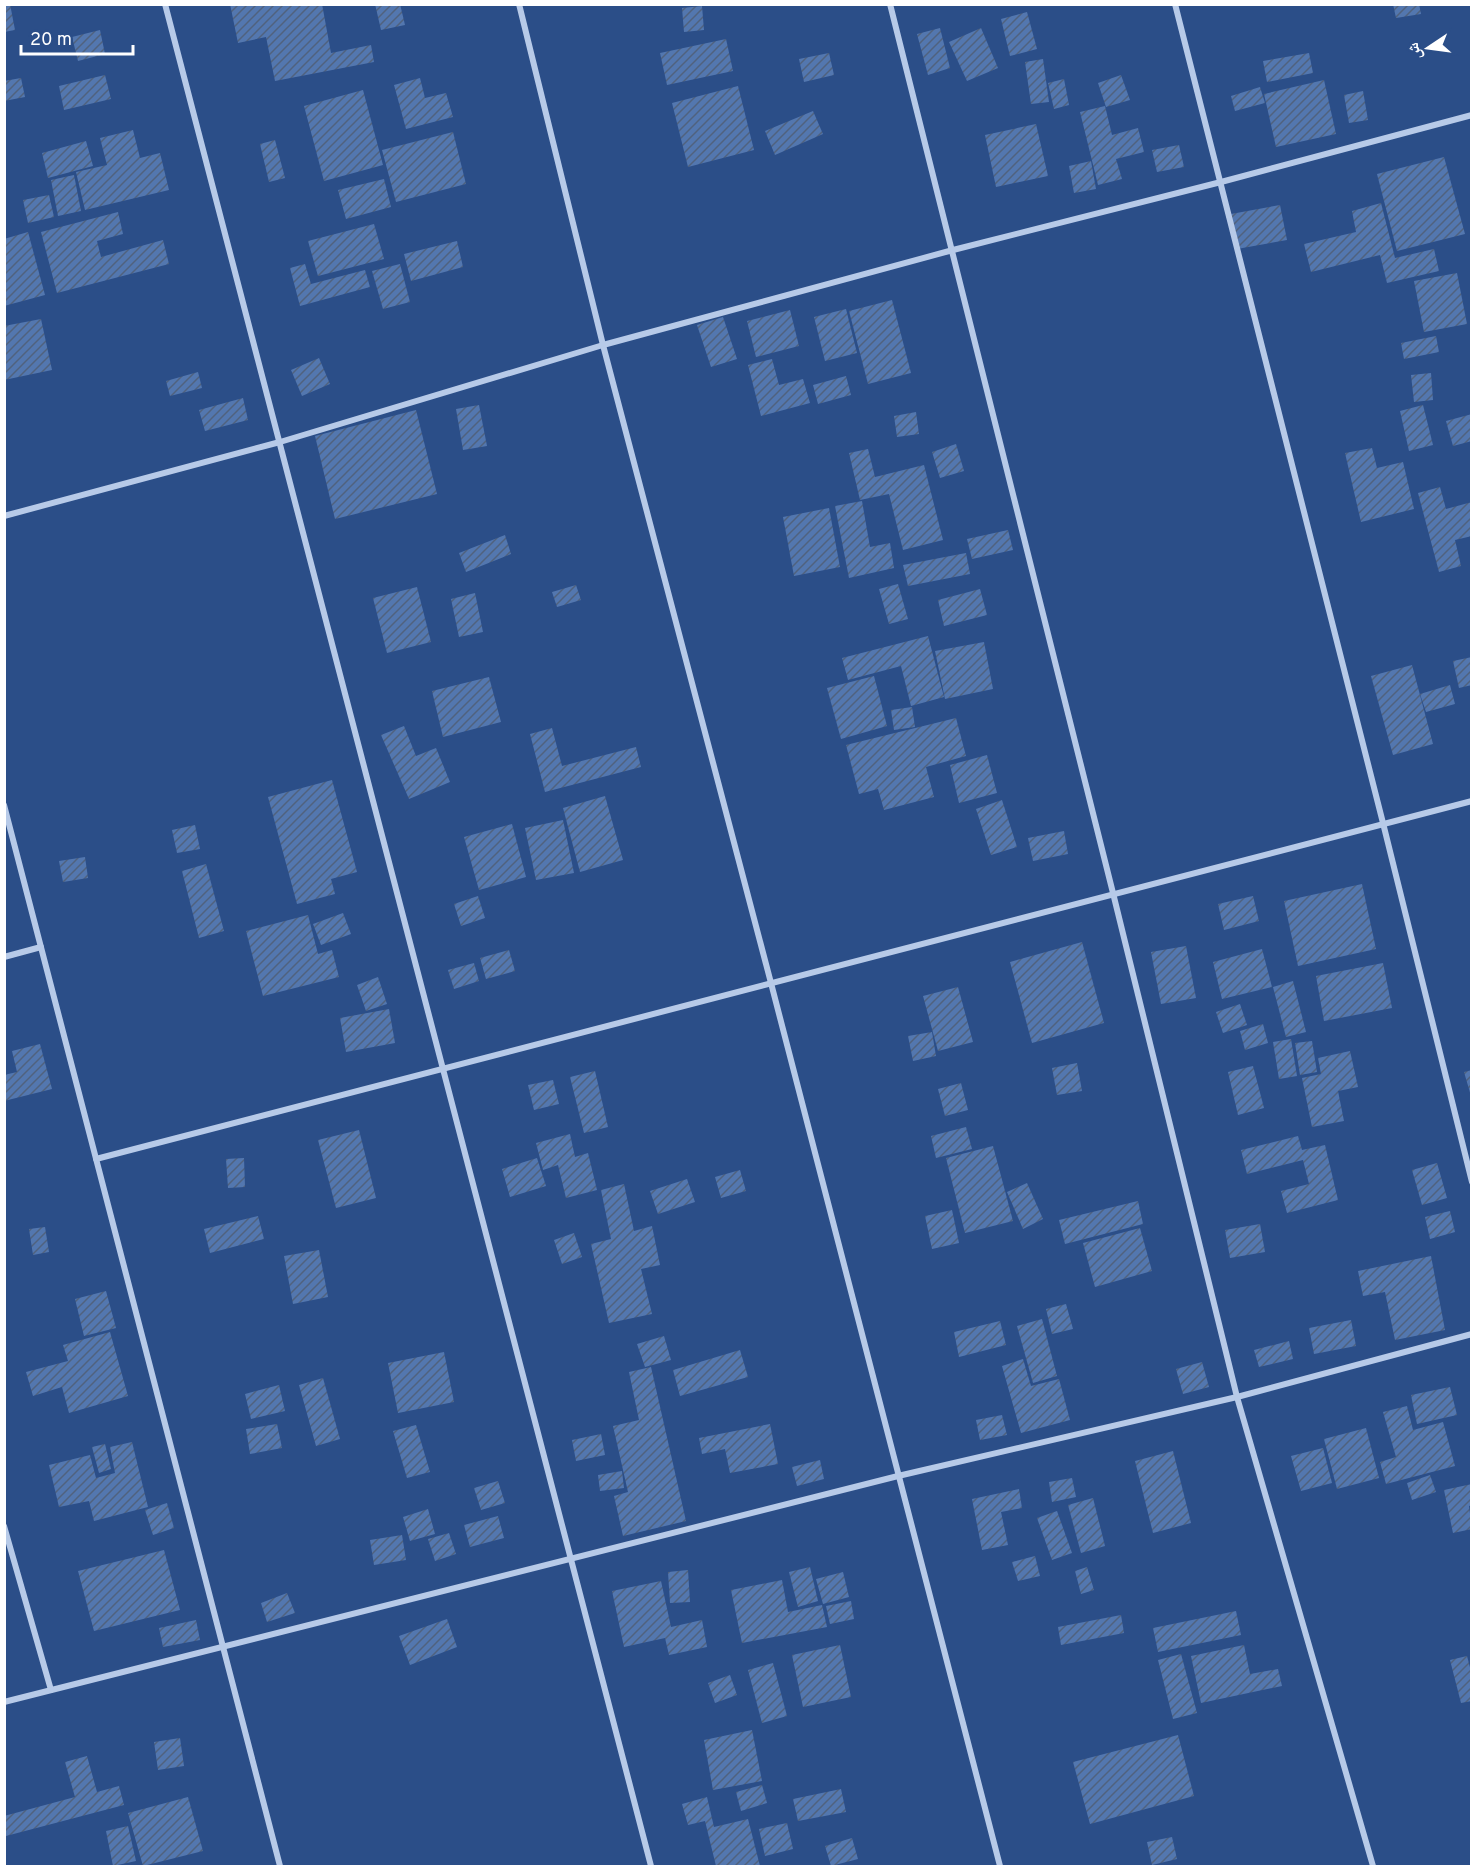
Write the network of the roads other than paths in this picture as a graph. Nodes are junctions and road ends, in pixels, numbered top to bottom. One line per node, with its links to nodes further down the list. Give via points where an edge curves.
1 (165, 4): 9 (street)
2 (519, 4): 8 (street)
3 (890, 4): 7 (street)
4 (1175, 4): 6 (street)
5 (1472, 115): 6 (street)
6 (1221, 182): 7 (street); 13 (street)
7 (953, 250): 8 (street); 14 (street)
8 (603, 345): 9 (street); 17 (street)
9 (280, 442): 10 (street); 18 (street)
10 (4, 516)
11 (1472, 801): 13 (street)
12 (4, 805): 15 (street)
13 (1383, 823): 14 (street); 20 (street)
14 (1113, 893): 17 (street); 22 (street)
15 (41, 947): 16 (street); 19 (street)
16 (4, 957)
17 (771, 983): 18 (street); 23 (street)
18 (443, 1068): 19 (street); 25 (street)
19 (96, 1159): 26 (street)
20 (1472, 1182)
21 (1472, 1334): 22 (street)
22 (1237, 1397): 23 (street); 32 (street)
23 (898, 1476): 25 (street); 31 (street)
24 (4, 1526): 27 (street)
25 (571, 1559): 26 (street); 30 (street)
26 (223, 1647): 27 (street); 29 (street)
27 (51, 1690): 28 (street)
28 (4, 1702)
29 (280, 1866)
30 (651, 1866)
31 (1000, 1866)
32 (1373, 1866)

